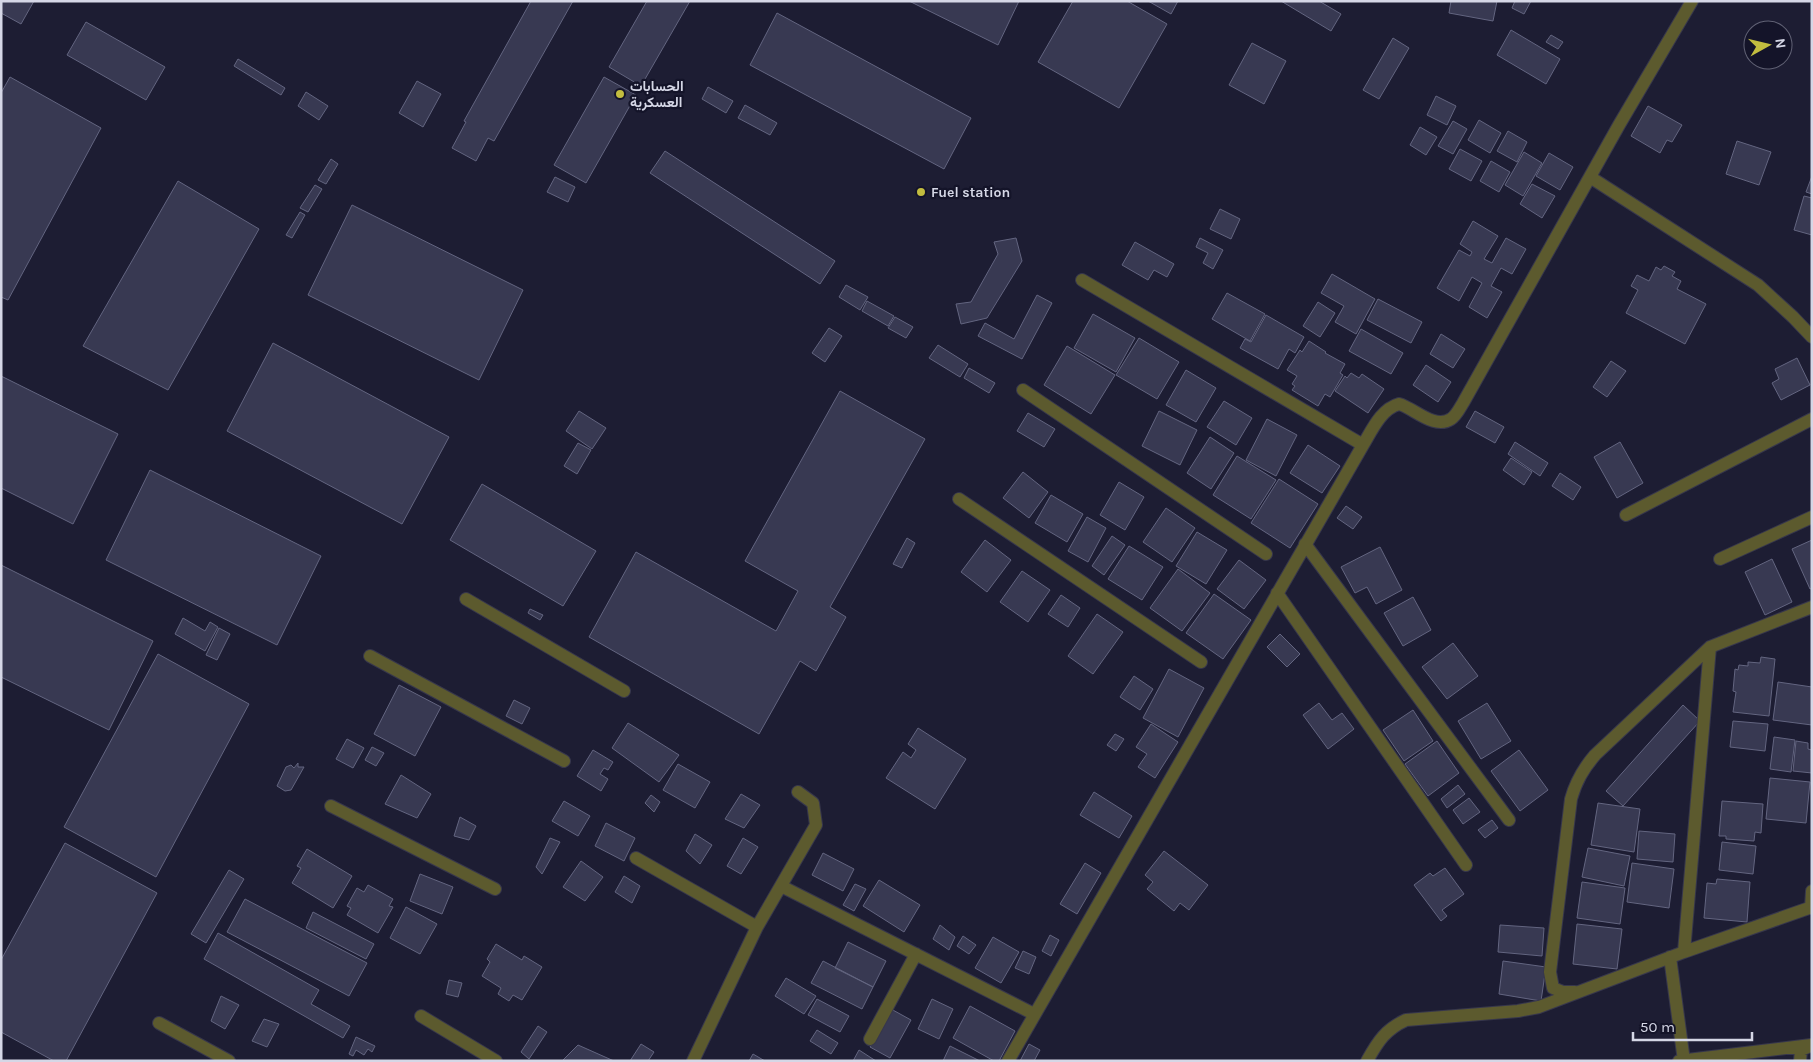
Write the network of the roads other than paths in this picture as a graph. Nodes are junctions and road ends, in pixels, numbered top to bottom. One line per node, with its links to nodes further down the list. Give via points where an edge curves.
1 (1692, 1): 2 (street)
2 (1590, 176): 4 (street, via 1758,285); 7 (street, via 1452,418 1445,422 1435,421 1399,404 1392,406)
3 (1082, 280): 7 (street)
4 (1812, 337)
5 (1023, 390): 12 (street)
6 (1812, 419): 9 (street)
7 (1363, 445): 11 (street)
8 (959, 499): 19 (street)
9 (1626, 516)
10 (1812, 517): 13 (street)
11 (1305, 544): 14 (street); 24 (street)
12 (1266, 554)
13 (1720, 559)
14 (1277, 593): 26 (street); 36 (street)
15 (466, 599): 20 (street)
16 (1812, 607): 17 (street)
17 (1710, 647): 32 (street); 35 (street, via 1595,755 1576,781 1571,799 1550,972 1553,988)
18 (370, 656): 21 (street)
19 (1201, 662)
20 (624, 691)
21 (564, 761)
22 (798, 792): 27 (street, via 813,803 816,825)
23 (331, 806): 28 (street)
24 (1509, 820)
25 (636, 858): 31 (street)
26 (1466, 865)
27 (781, 886): 31 (street); 33 (street)
28 (495, 889)
29 (1812, 891): 30 (street)
30 (1811, 908): 32 (street)
31 (757, 927): 44 (street)
32 (1684, 952): 34 (street)
33 (916, 954): 36 (street); 39 (street)
34 (1670, 957): 35 (street); 41 (street)
35 (1575, 992): 46 (street, via 1539,1007 1518,1011 1406,1020 1384,1034)
36 (1034, 1014): 45 (street)
37 (421, 1016): 43 (street)
38 (159, 1023): 42 (street)
39 (870, 1038)
40 (1811, 1045): 41 (street); 48 (street, via 1801,1050)
41 (1684, 1060): 47 (street)
42 (229, 1061)
43 (496, 1061)
44 (693, 1061)
45 (1008, 1061)
46 (1368, 1061)
47 (1679, 1061)
48 (1800, 1061)

